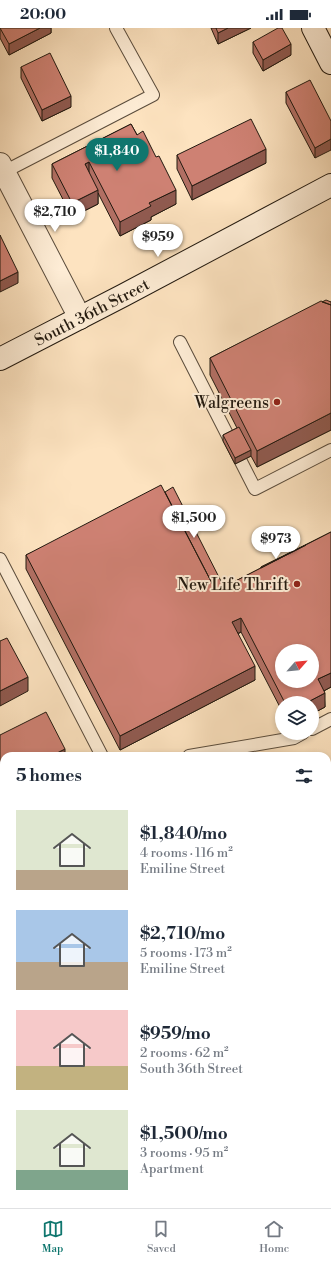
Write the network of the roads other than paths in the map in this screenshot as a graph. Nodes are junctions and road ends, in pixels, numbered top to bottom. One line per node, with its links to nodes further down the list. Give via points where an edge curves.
1 (116, 28): 4 (lane, via 153,95)
2 (313, 28): 3 (main road)
3 (331, 63)
4 (1, 170): 6 (main road)
5 (331, 185): 6 (main road, South 36th Street)
6 (80, 318): 8 (main road, South 36th Street)
7 (180, 342): 9 (lane, via 255,489)
8 (0, 359)
9 (331, 450)
10 (0, 559): 14 (lane)
11 (331, 719): 12 (lane)
12 (319, 725)
13 (282, 740): 15 (lane)
14 (100, 752)
15 (212, 752)

